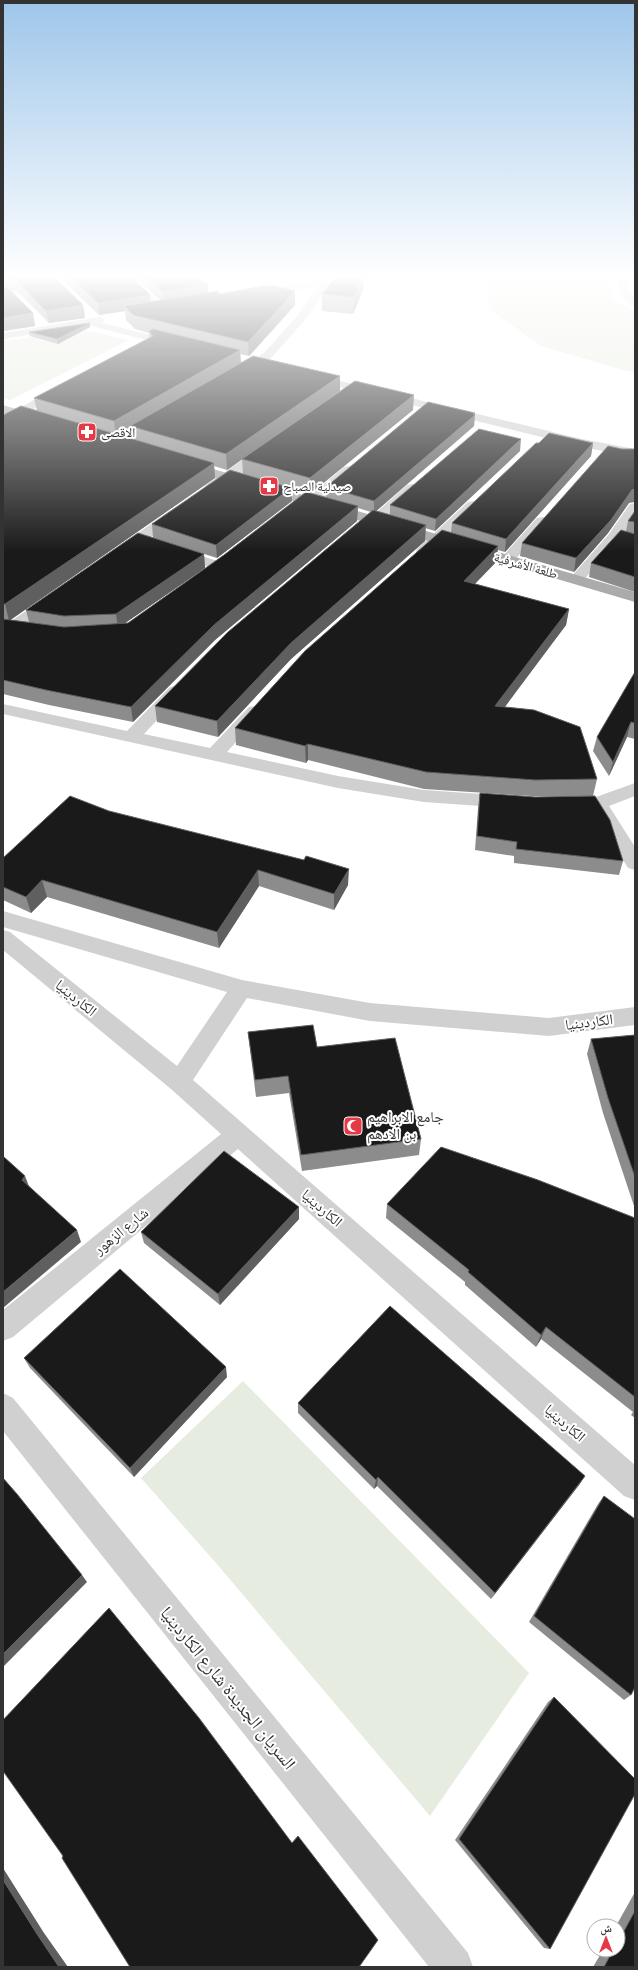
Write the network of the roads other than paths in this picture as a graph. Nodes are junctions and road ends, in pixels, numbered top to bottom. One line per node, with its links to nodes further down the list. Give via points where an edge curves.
1 (247, 368): 3 (street)
2 (298, 374): 5 (street)
3 (226, 382)
4 (71, 384): 9 (street)
5 (356, 388): 6 (street); 7 (street)
6 (344, 397)
7 (427, 406): 10 (street); 11 (street)
8 (3, 409): 9 (main road)
9 (18, 413): 12 (street); 13 (main road)
10 (415, 416)
11 (490, 421): 14 (street); 15 (street)
12 (3, 422)
13 (48, 423)
14 (478, 431)
15 (547, 434): 17 (street); 18 (street)
16 (279, 441): 23 (street)
17 (536, 445)
18 (606, 448): 19 (street); 20 (street)
19 (635, 453)
20 (596, 460)
21 (360, 461): 27 (street)
22 (175, 462): 23 (main road, طلعة الأشرفية)
23 (227, 477): 25 (street); 27 (main road, طلعة الأشرفية)
24 (421, 481): 32 (street)
25 (202, 495)
26 (483, 495): 35 (street)
27 (307, 501): 30 (street); 32 (main road, طلعة الأشرفية)
28 (189, 504): 34 (street)
29 (635, 507): 33 (street)
30 (292, 509)
31 (549, 513): 39 (street)
32 (368, 523): 35 (main road, طلعة الأشرفية)
33 (614, 537): 36 (street); 43 (street)
34 (138, 539): 40 (street); 41 (street)
35 (437, 539): 38 (street); 39 (main road, طلعة الأشرفية)
36 (628, 541)
37 (231, 557): 41 (street)
38 (414, 560)
39 (507, 560): 43 (main road, طلعة الأشرفية)
40 (107, 561)
41 (219, 566): 42 (street)
42 (206, 576)
43 (576, 580): 45 (main road, طلعة الأشرفية)
44 (62, 592): 46 (street)
45 (635, 597)
46 (7, 627): 47 (street)
47 (32, 631)
48 (185, 682): 51 (street)
49 (267, 697): 52 (street)
50 (3, 709): 51 (street)
51 (132, 736): 52 (street)
52 (215, 754): 54 (street, via 338,782 424,796)
53 (635, 789): 56 (street)
54 (524, 803)
55 (554, 804): 56 (street)
56 (598, 804): 57 (street)
57 (635, 863)
58 (3, 919): 60 (street, الكاردينيا)
59 (3, 938): 62 (street, الكاردينيا)
60 (242, 988): 61 (street, الكاردينيا, via 370,1012 549,1027); 62 (street)
61 (635, 1016)
62 (179, 1082): 63 (street, الكاردينيا)
63 (238, 1135): 64 (street, شارع الزهور); 66 (street, الكاردينيا)
64 (3, 1327)
65 (3, 1408): 67 (street, السريان الجديدة شارع الكاردينيا)
66 (635, 1485)
67 (454, 1967)

